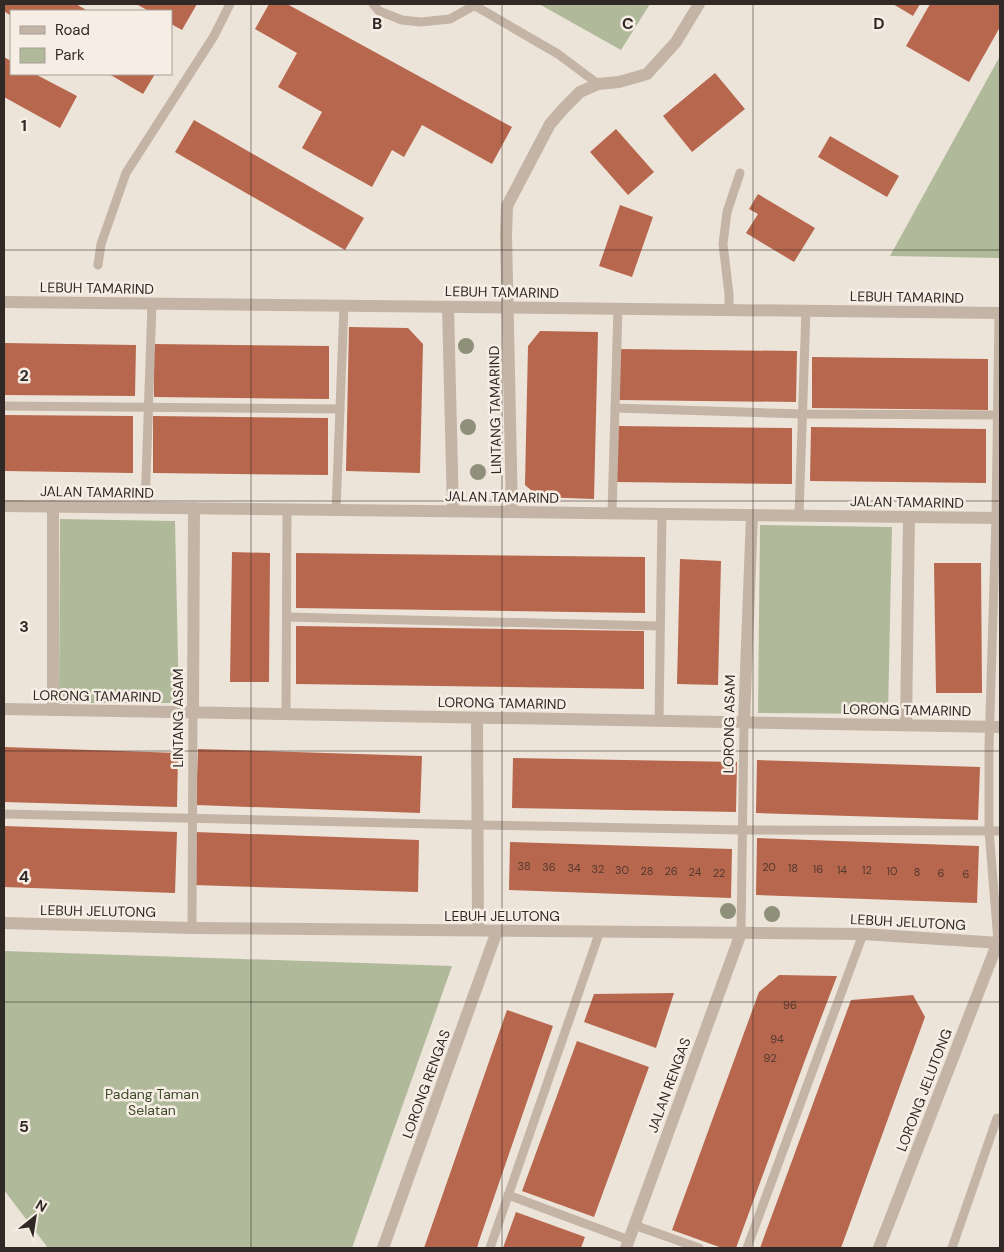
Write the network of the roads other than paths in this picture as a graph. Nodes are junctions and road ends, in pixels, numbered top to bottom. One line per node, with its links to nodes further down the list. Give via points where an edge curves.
1 (230, 4): 7 (lane, via 214,36 126,173 108,220)
2 (373, 4): 4 (lane, via 379,11 402,20 421,22 450,19)
3 (699, 4): 5 (street, via 676,42 647,74)
4 (474, 5): 5 (lane, via 558,54)
5 (598, 84): 12 (street, LINTANG TAMARIND, via 580,92 550,124 507,206)
6 (740, 173): 14 (lane, via 727,212 723,244)
7 (98, 265)
8 (4, 302): 9 (street, LEBUH TAMARIND)
9 (152, 304): 10 (street, LEBUH TAMARIND); 18 (lane)
10 (344, 306): 11 (street, LEBUH TAMARIND); 20 (lane)
11 (448, 307): 12 (street, LEBUH TAMARIND); 29 (street)
12 (508, 307): 13 (street, LEBUH TAMARIND); 30 (street, LINTANG TAMARIND)
13 (618, 308): 14 (street, LEBUH TAMARIND); 19 (lane)
14 (729, 310): 15 (street, LEBUH TAMARIND)
15 (806, 310): 16 (street, LEBUH TAMARIND); 21 (lane)
16 (1000, 312): 22 (lane)
17 (4, 406): 18 (lane)
18 (149, 408): 20 (lane); 25 (lane)
19 (615, 408): 21 (lane); 31 (lane)
20 (340, 409): 28 (lane)
21 (803, 414): 22 (lane); 34 (lane)
22 (999, 415): 36 (lane)
23 (4, 506): 24 (street, JALAN TAMARIND)
24 (54, 506): 25 (street, JALAN TAMARIND); 41 (street)
25 (145, 508): 26 (street, JALAN TAMARIND)
26 (194, 508): 27 (street, JALAN TAMARIND); 42 (street, LINTANG ASAM)
27 (287, 509): 28 (street, JALAN TAMARIND); 37 (lane)
28 (336, 510): 29 (street, JALAN TAMARIND)
29 (453, 511): 30 (street, JALAN TAMARIND)
30 (512, 512): 31 (street, JALAN TAMARIND)
31 (612, 513): 32 (street, JALAN TAMARIND)
32 (662, 514): 33 (street, JALAN TAMARIND); 39 (lane)
33 (752, 515): 34 (street, JALAN TAMARIND); 46 (street, LORONG ASAM)
34 (799, 515): 35 (street, JALAN TAMARIND)
35 (909, 517): 36 (street, JALAN TAMARIND); 47 (street)
36 (998, 518): 38 (lane)
37 (287, 617): 39 (lane); 43 (lane)
38 (996, 624): 48 (lane)
39 (660, 626): 45 (lane)
40 (4, 709): 41 (street, LORONG TAMARIND)
41 (53, 710): 42 (street, LORONG TAMARIND)
42 (193, 713): 43 (street, LORONG TAMARIND); 50 (lane, LINTANG ASAM)
43 (286, 714): 44 (street, LORONG TAMARIND)
44 (477, 718): 45 (street, LORONG TAMARIND); 51 (street)
45 (659, 721): 46 (street, LORONG TAMARIND)
46 (744, 722): 47 (street, LORONG TAMARIND); 52 (lane, LORONG ASAM)
47 (906, 725): 48 (street, LORONG TAMARIND)
48 (995, 726): 53 (lane)
49 (4, 814): 50 (lane)
50 (193, 819): 51 (lane); 56 (lane, LINTANG ASAM)
51 (478, 826): 52 (lane); 57 (street)
52 (742, 830): 53 (lane); 60 (lane, LORONG ASAM)
53 (988, 830): 54 (lane); 62 (lane)
54 (1000, 830)
55 (4, 923): 56 (street, LEBUH JELUTONG)
56 (192, 928): 57 (street, LEBUH JELUTONG)
57 (478, 930): 58 (street, LEBUH JELUTONG)
58 (497, 931): 59 (street, LEBUH JELUTONG); 67 (street, LORONG RENGAS)
59 (600, 932): 60 (street, LEBUH JELUTONG); 64 (lane)
60 (741, 933): 61 (street, LEBUH JELUTONG); 65 (street, JALAN RENGAS)
61 (863, 934): 62 (street, LEBUH JELUTONG); 70 (lane)
62 (999, 942): 71 (street, LORONG JELUTONG)
63 (997, 1118): 72 (lane)
64 (508, 1195): 66 (lane); 68 (lane)
65 (634, 1225): 66 (street, JALAN RENGAS); 69 (lane)
66 (627, 1244)
67 (383, 1248)
68 (490, 1248)
69 (699, 1248)
70 (747, 1248)
71 (879, 1248)
72 (952, 1248)

